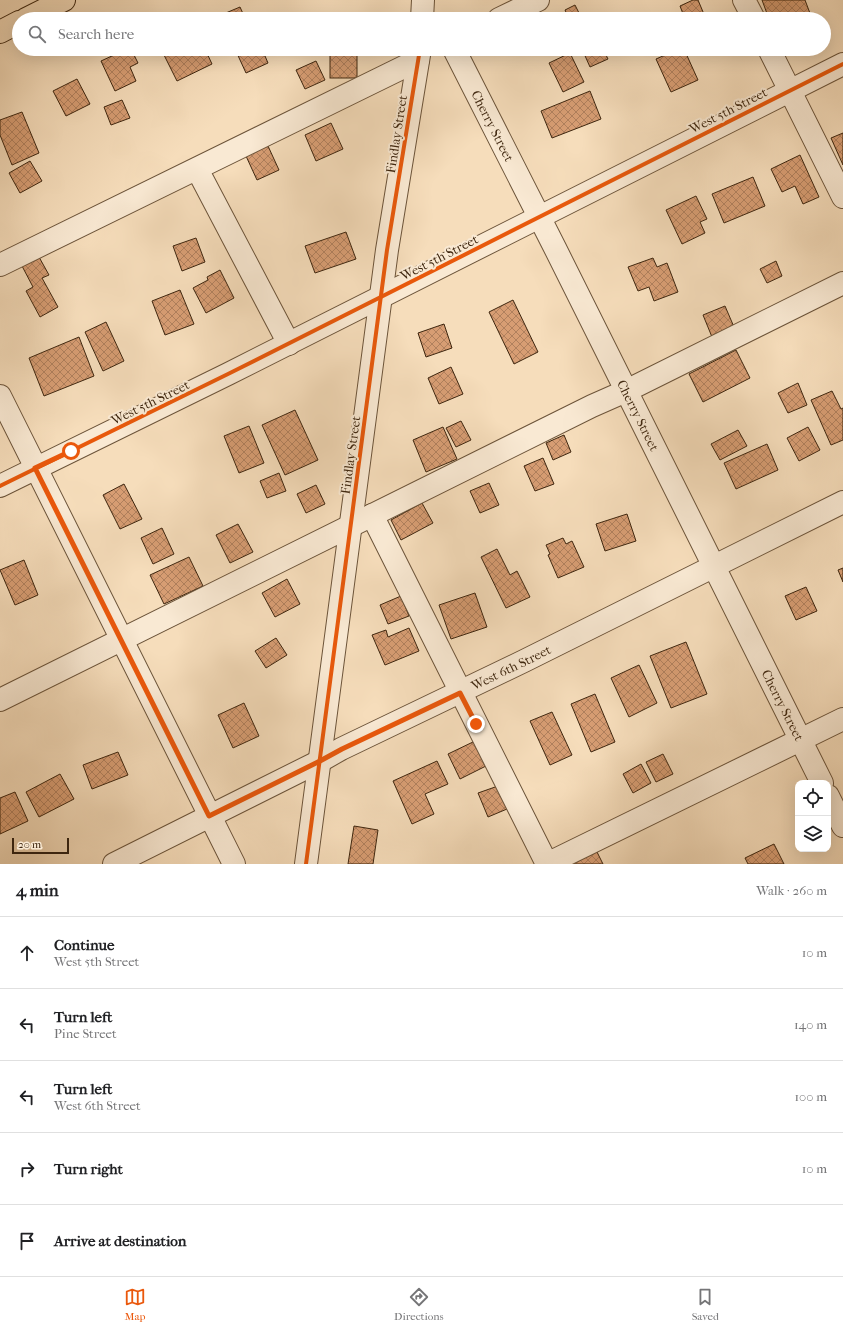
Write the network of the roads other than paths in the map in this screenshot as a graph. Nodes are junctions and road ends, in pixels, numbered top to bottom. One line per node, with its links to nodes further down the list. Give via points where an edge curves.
1 (64, 0): 5 (main road)
2 (423, 0): 6 (street)
3 (538, 0): 7 (street)
4 (744, 0): 8 (street)
5 (40, 12)
6 (422, 12)
7 (513, 12)
8 (750, 12)
9 (12, 26): 10 (main road)
10 (0, 32)
11 (417, 56): 17 (street)
12 (419, 56): 22 (street, Findlay Street)
13 (458, 56): 19 (street, Cherry Street)
14 (772, 56): 16 (street)
15 (843, 64): 16 (street, West 5th Street)
16 (790, 91): 18 (street); 19 (street, West 5th Street)
17 (197, 169): 20 (street); 23 (street)
18 (843, 197)
19 (539, 217): 22 (street, West 5th Street); 24 (street, Cherry Street)
20 (0, 264)
21 (843, 283): 24 (street)
22 (381, 297): 23 (street, West 5th Street); 30 (street, Findlay Street)
23 (289, 344): 26 (street, West 5th Street)
24 (626, 391): 29 (street); 31 (street, Cherry Street)
25 (0, 396): 26 (street)
26 (35, 468): 27 (street, West 5th Street); 32 (street)
27 (0, 486)
28 (843, 502): 31 (street, West 6th Street)
29 (372, 515): 30 (street); 33 (street)
30 (351, 526): 32 (street); 37 (street, Findlay Street)
31 (714, 566): 33 (street, West 6th Street); 36 (street, Cherry Street)
32 (122, 640): 34 (street); 40 (street)
33 (460, 693): 36 (street, via 547,864); 37 (street, West 6th Street)
34 (0, 700)
35 (843, 719): 36 (street)
36 (800, 740): 38 (street, Cherry Street)
37 (320, 761): 40 (street, West 6th Street); 44 (street, Findlay Street)
38 (820, 780)
39 (831, 802): 41 (street)
40 (209, 816): 42 (street, West 6th Street); 43 (street)
41 (843, 826)
42 (114, 864)
43 (234, 864)
44 (306, 864)

